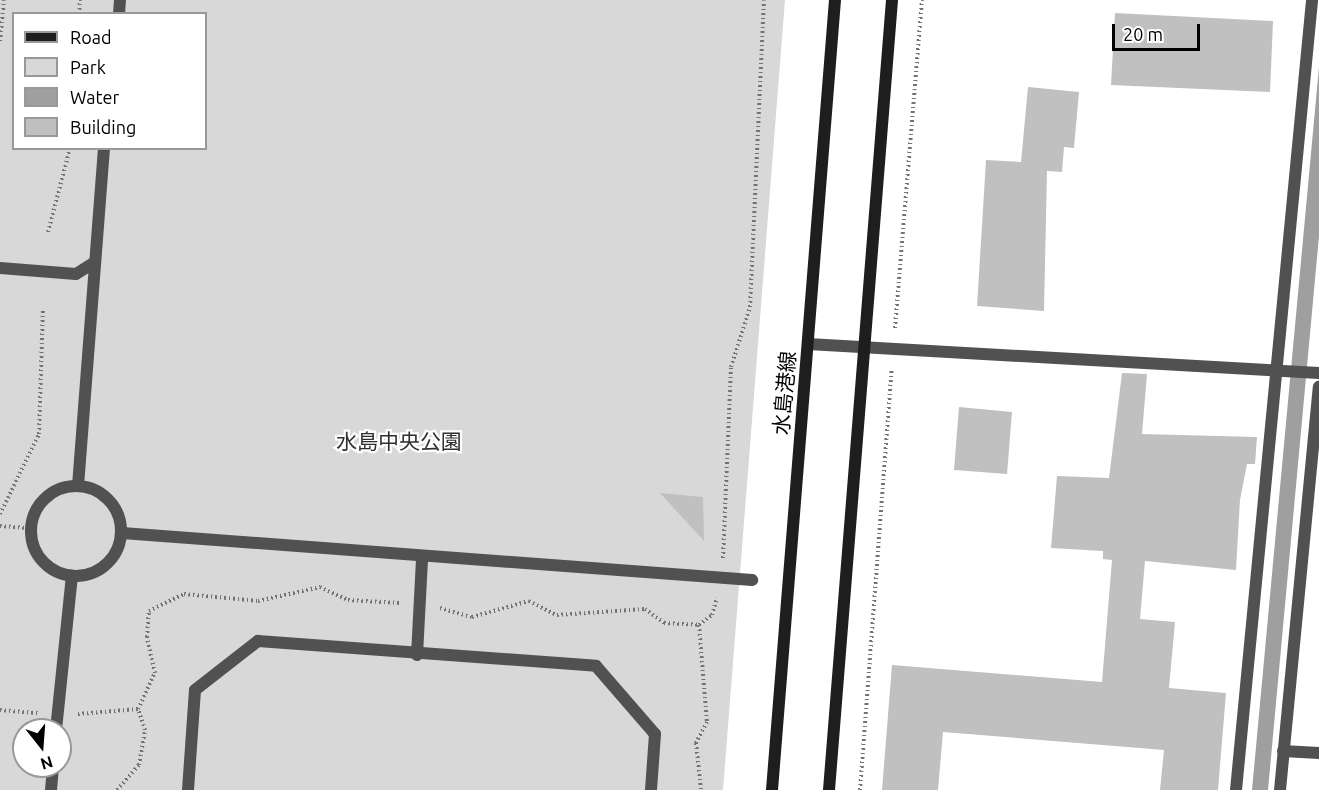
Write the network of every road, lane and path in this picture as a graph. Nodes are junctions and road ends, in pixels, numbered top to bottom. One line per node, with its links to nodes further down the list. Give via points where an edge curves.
1 (4, 0): 7 (path)
2 (764, 0): 27 (path, via 750,307 731,368)
3 (835, 0): 14 (main road, 水島港線)
4 (892, 0): 15 (main road)
5 (922, 0): 16 (path)
6 (1312, 0): 17 (street)
7 (0, 41)
8 (69, 150): 10 (path)
9 (104, 150): 11 (street)
10 (48, 232)
11 (92, 264): 12 (street, via 76,274); 20 (street)
12 (0, 268)
13 (43, 308): 21 (path, via 39,434)
14 (808, 344): 15 (street); 42 (main road, 水島港線)
15 (864, 348): 16 (street); 43 (main road)
16 (893, 350): 17 (street); 44 (path)
17 (1274, 373): 18 (street); 45 (street)
18 (1319, 373)
19 (1319, 387): 36 (street)
20 (78, 486): 23 (street, via 57,490 41,502); 24 (street, via 110,500)
21 (0, 514)
22 (0, 526): 23 (path)
23 (31, 528): 26 (street, via 32,542 46,566)
24 (122, 533): 25 (street); 26 (street, via 106,565)
25 (422, 558): 27 (street); 29 (street)
26 (72, 576): 34 (street)
27 (722, 578): 28 (street); 30 (path, via 712,615)
28 (752, 580)
29 (420, 605): 30 (path, via 472,616 529,601 556,615 645,609 664,623); 31 (street); 32 (path, via 348,600 320,587 258,602 210,593 176,597 149,611 147,638 155,673)
30 (699, 625): 41 (path, via 707,722 696,743)
31 (417, 655): 39 (street, via 258,641 195,690); 40 (street, via 596,666 656,734)
32 (138, 709): 34 (path); 38 (path, via 145,730 139,765)
33 (0, 710): 34 (path)
34 (58, 715): 35 (street)
35 (58, 718)
36 (1283, 751): 37 (street); 46 (street)
37 (1319, 753)
38 (117, 790)
39 (188, 790)
40 (651, 790)
41 (701, 790)
42 (772, 790)
43 (829, 790)
44 (860, 790)
45 (1236, 790)
46 (1280, 790)

